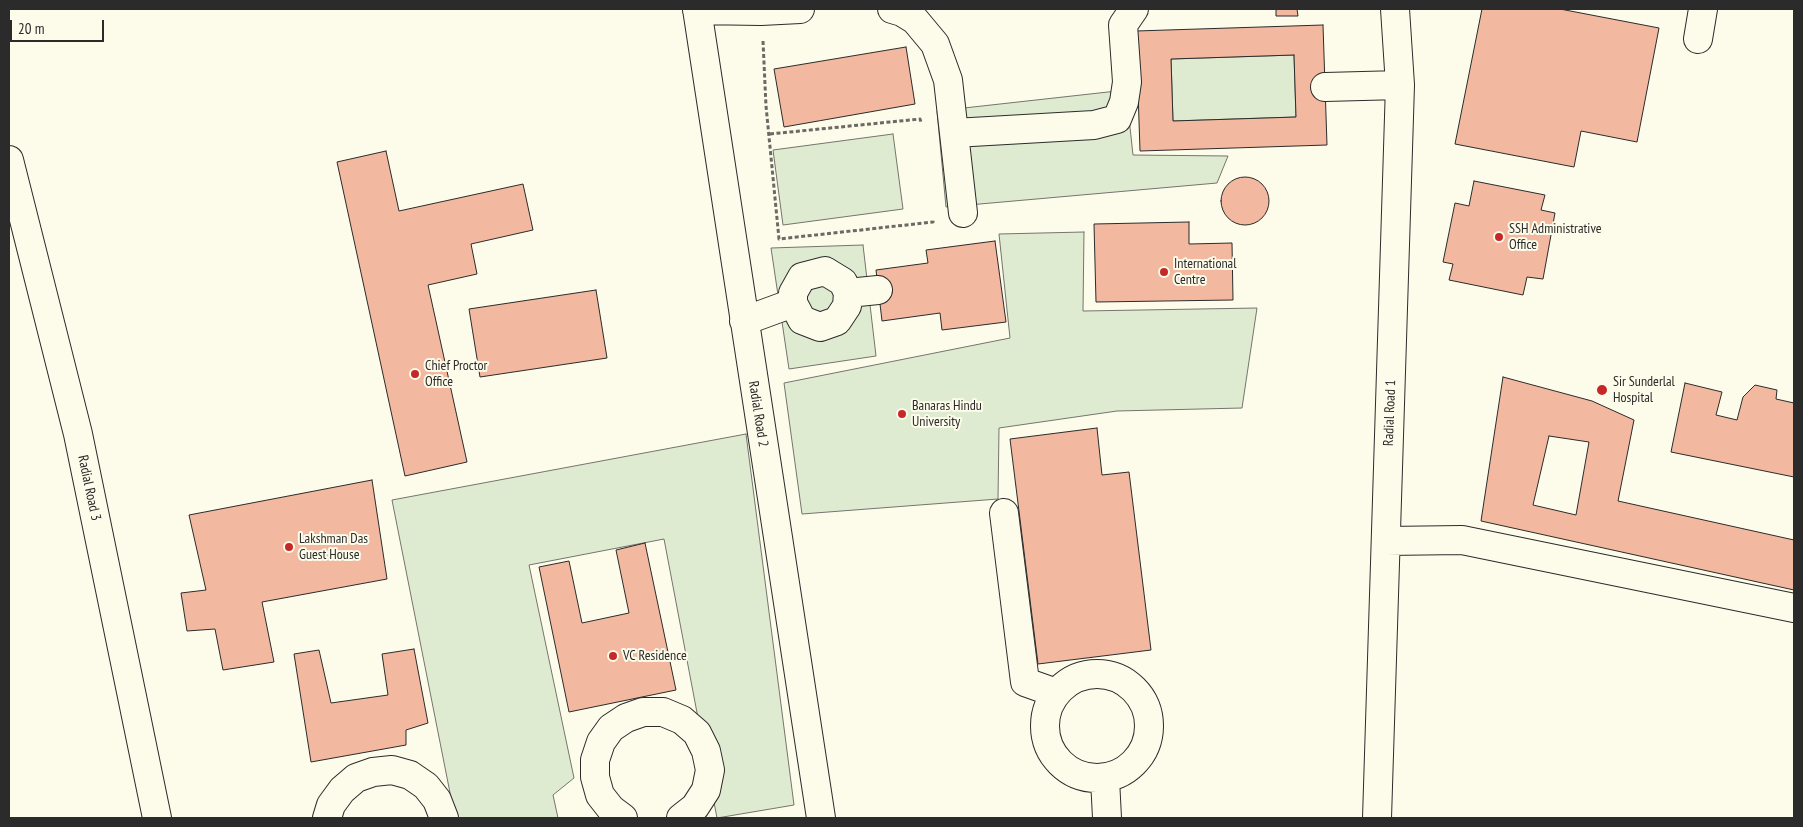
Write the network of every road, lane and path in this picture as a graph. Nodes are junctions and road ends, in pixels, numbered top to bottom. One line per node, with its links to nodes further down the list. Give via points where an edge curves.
1 (697, 9): 7 (lane); 21 (lane, Radial Road 2)
2 (800, 9): 7 (lane)
3 (892, 9): 12 (lane, via 915,20 935,44 948,80)
4 (1134, 9): 12 (lane, via 1123,25 1127,82 1117,119 1094,125)
5 (1395, 9): 9 (lane, Radial Road 1)
6 (1703, 9): 8 (lane)
7 (761, 11): 13 (path)
8 (1698, 40)
9 (1400, 85): 10 (lane); 23 (lane, Radial Road 1)
10 (1325, 87)
11 (922, 128): 13 (path, via 920,119)
12 (954, 133): 17 (lane)
13 (770, 134): 16 (path, via 779,240 933,222)
14 (9, 160): 15 (lane, Radial Road 3)
15 (13, 192): 27 (lane, Radial Road 3, via 78,434)
16 (932, 213)
17 (963, 213)
18 (878, 290): 19 (lane)
19 (848, 293): 20 (lane, via 843,282 825,271 802,278 793,293); 20 (lane, via 847,306 837,321 820,327 802,320)
20 (793, 303): 21 (lane)
21 (744, 321): 32 (lane, Radial Road 2)
22 (1004, 513): 25 (lane, via 1025,682)
23 (1386, 541): 24 (lane, via 1462,540); 34 (lane, Radial Road 1)
24 (1794, 608)
25 (1056, 693): 26 (lane, via 1046,711 1044,732 1051,752 1065,768 1084,778); 26 (lane, via 1072,680 1091,674 1112,676 1130,685 1143,700 1149,720 1148,740 1139,758 1124,771)
26 (1105, 779): 33 (lane)
27 (157, 818)
28 (327, 818): 29 (lane, via 331,805 356,778 392,770 426,786 437,800)
29 (444, 818)
30 (623, 818): 31 (lane, via 600,795 595,760 601,742 611,728 626,718 643,712 663,712 682,720 697,733 706,750 710,770 706,790 695,807)
31 (681, 818)
32 (822, 818)
33 (1107, 818)
34 (1377, 818)

